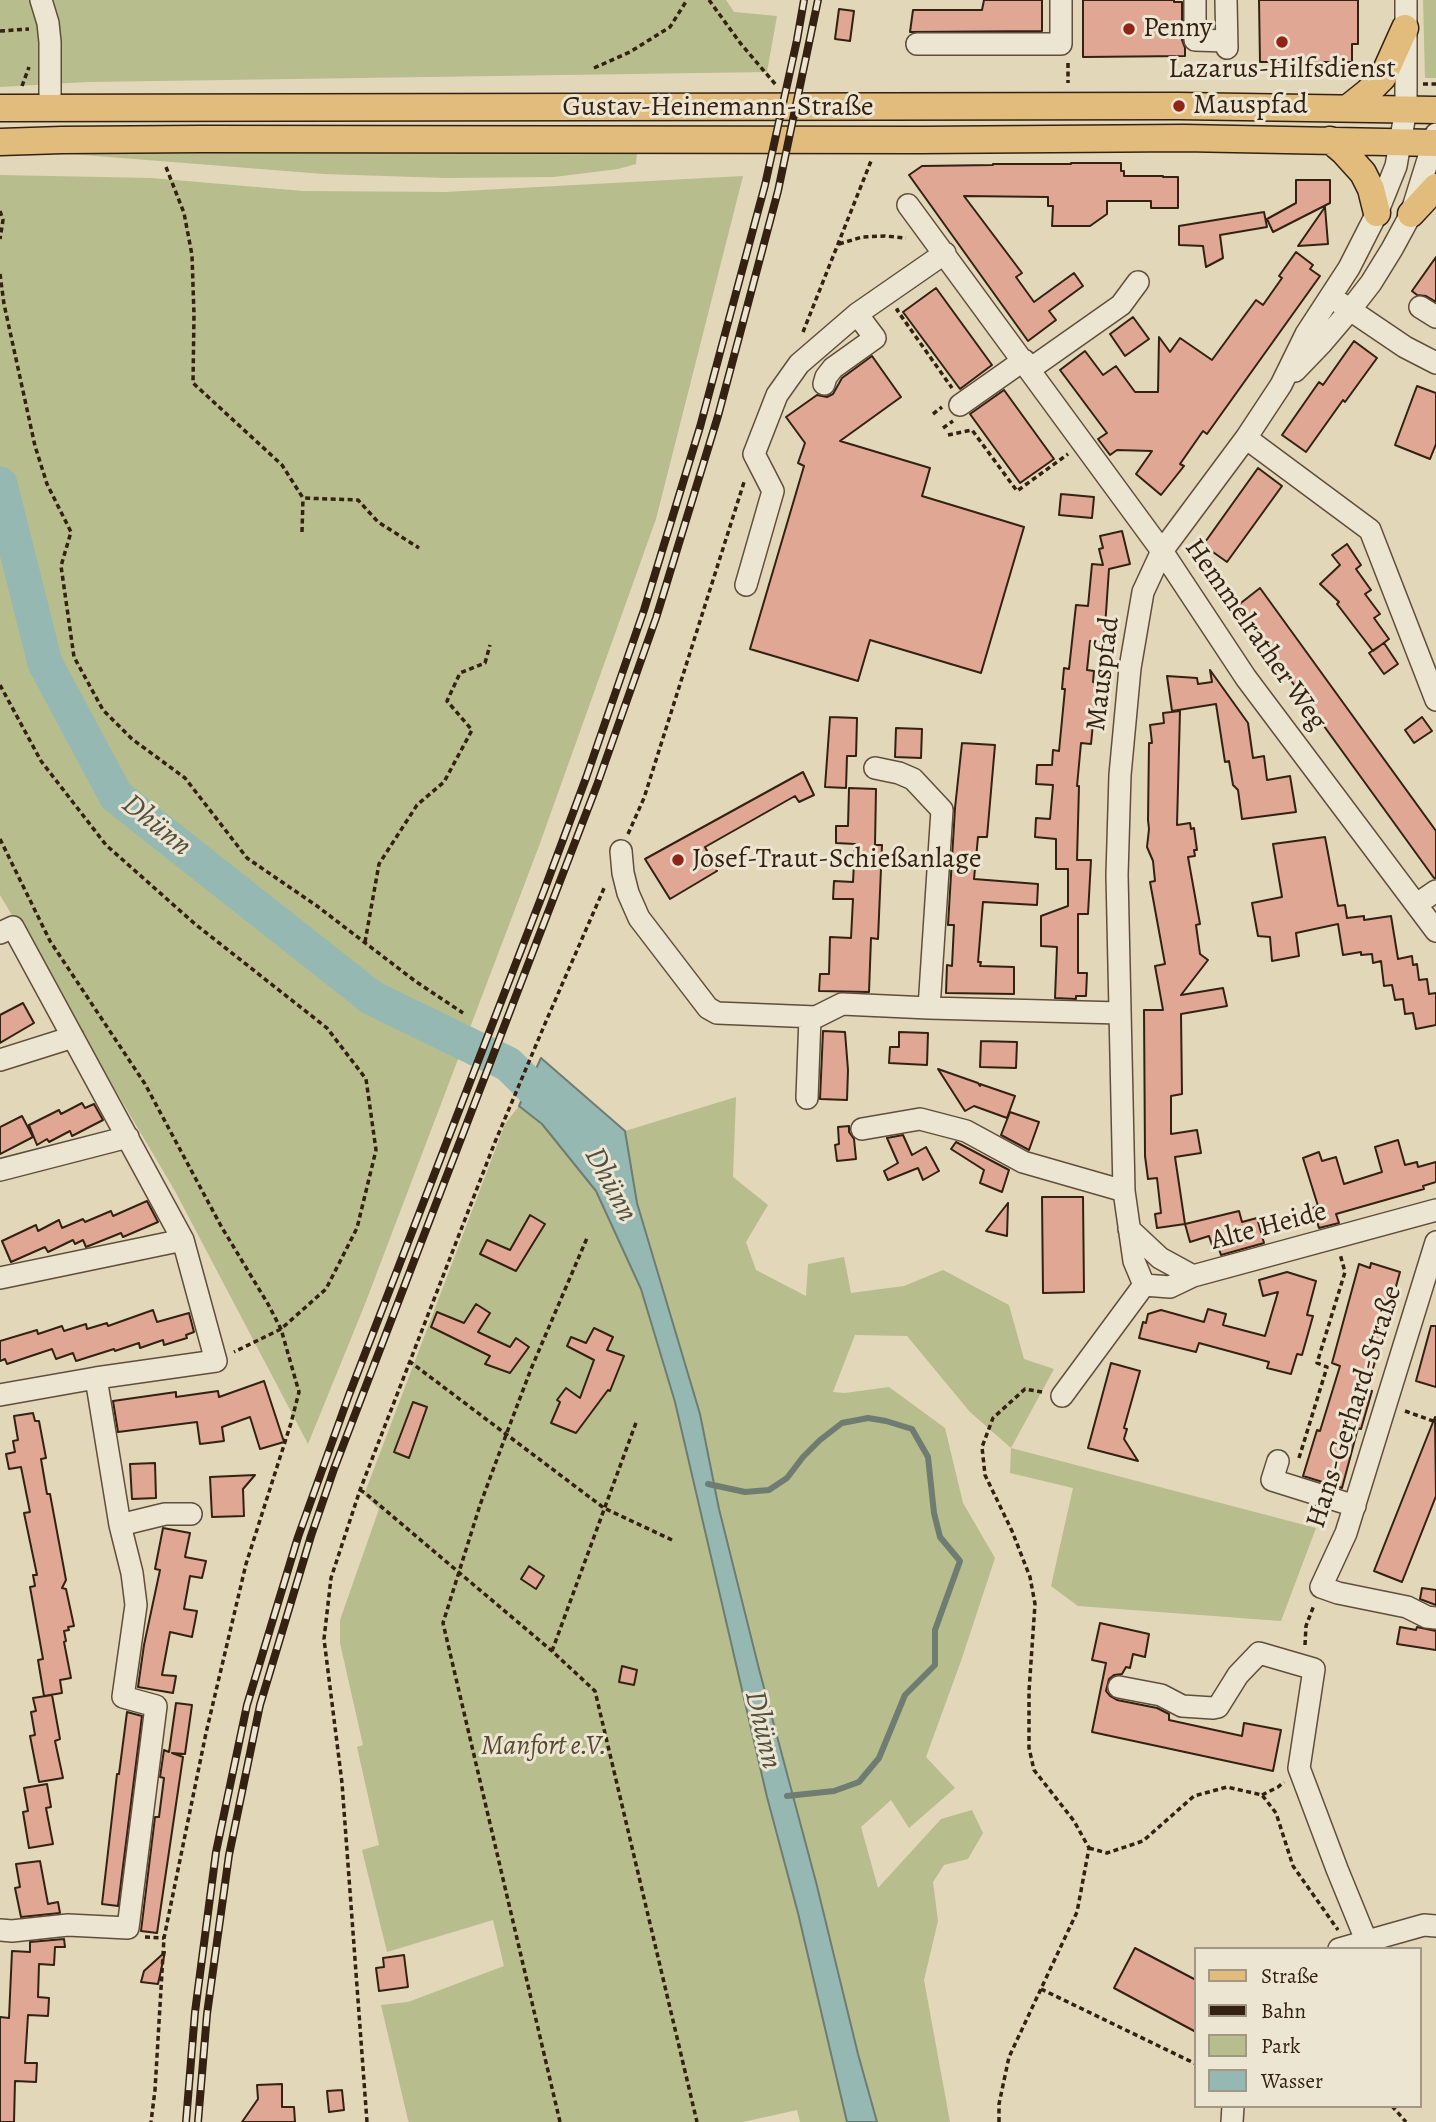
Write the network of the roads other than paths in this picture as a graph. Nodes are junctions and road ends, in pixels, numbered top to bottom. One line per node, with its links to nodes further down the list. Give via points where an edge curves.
1 (41, 0): 9 (street, via 50,42)
2 (1061, 0): 7 (street, via 1061,44)
3 (1195, 0): 4 (street, via 1195,40 1226,45)
4 (1226, 0)
5 (1406, 0): 6 (street, Mauspfad)
6 (1405, 28): 10 (main road, via 1383,77); 11 (street, Mauspfad)
7 (917, 44)
8 (0, 108): 9 (main road, Gustav-Heinemann-Straße)
9 (50, 108): 10 (main road, Gustav-Heinemann-Straße)
10 (1348, 108): 11 (main road, Gustav-Heinemann-Straße)
11 (1406, 109): 12 (main road, Gustav-Heinemann-Straße); 16 (street, Mauspfad)
12 (1436, 110)
13 (1330, 140): 15 (main road, Gustav-Heinemann-Straße); 16 (main road, Gustav-Heinemann-Straße); 19 (main road, via 1363,173)
14 (1435, 140): 16 (main road, Gustav-Heinemann-Straße); 20 (street, Mauspfad)
15 (0, 142)
16 (1402, 142): 19 (street, Mauspfad)
17 (1436, 187): 20 (main road)
18 (908, 205): 21 (street, Hemmelrather Weg)
19 (1377, 212): 23 (street, Mauspfad)
20 (1411, 214): 24 (street, Mauspfad)
21 (941, 247): 25 (street, via 893,290); 27 (street, Hemmelrather Weg)
22 (1138, 282): 27 (street, via 1121,305)
23 (1331, 298): 24 (street); 29 (street, Mauspfad, via 1306,334)
24 (1350, 310): 26 (street); 29 (street, Mauspfad)
25 (857, 314): 28 (street, via 875,338 833,368); 33 (street, via 799,364 777,395 754,454 773,491)
26 (1436, 363)
27 (1027, 365): 30 (street); 32 (street, Hemmelrather Weg)
28 (824, 384)
29 (1281, 385): 31 (street, Mauspfad)
30 (959, 400)
31 (1246, 438): 32 (street, Mauspfad); 34 (street, via 1370,530)
32 (1163, 551): 38 (street, Hemmelrather Weg, via 1246,678); 42 (street, Mauspfad, via 1143,592 1121,762 1117,875)
33 (746, 585)
34 (1436, 700)
35 (875, 768): 41 (street, via 913,779 942,810)
36 (621, 851): 43 (street, via 628,893 639,918 708,1008 717,1013)
37 (1436, 891): 38 (street)
38 (1417, 904): 39 (street, Hemmelrather Weg)
39 (1436, 931)
40 (0, 933): 44 (street, via 13,927)
41 (929, 1008): 42 (street); 43 (street, via 842,1004)
42 (1120, 1013): 50 (street, Mauspfad)
43 (813, 1017): 46 (street)
44 (73, 1037): 45 (street); 48 (street)
45 (0, 1060)
46 (807, 1098)
47 (862, 1129): 50 (street, via 920,1119 966,1131 1023,1162)
48 (128, 1137): 49 (street); 53 (street)
49 (0, 1170)
50 (1124, 1191): 52 (street, Mauspfad)
51 (1436, 1210): 55 (street, Alte Heide)
52 (1129, 1229): 55 (street, Alte Heide, via 1160,1258); 57 (street, Mauspfad)
53 (183, 1240): 56 (street); 58 (street, via 216,1361)
54 (1436, 1242): 62 (street, Hans-Gerhard-Straße)
55 (1194, 1276): 57 (street, via 1170,1287)
56 (0, 1278)
57 (1144, 1285): 60 (street)
58 (96, 1378): 59 (street); 64 (street)
59 (0, 1395)
60 (1062, 1396)
61 (1287, 1464): 62 (street, via 1272,1480)
62 (1355, 1506): 65 (street, Hans-Gerhard-Straße, via 1321,1587)
63 (191, 1514): 64 (street, via 166,1514)
64 (121, 1525): 68 (street, via 136,1605 123,1697 156,1706 128,1928 68,1925)
65 (1436, 1618)
66 (1119, 1687): 69 (street, via 1161,1695 1182,1706 1213,1708 1259,1653 1314,1669 1299,1768 1337,1869)
67 (1436, 1926): 69 (street)
68 (0, 1930)
69 (1351, 1944)

